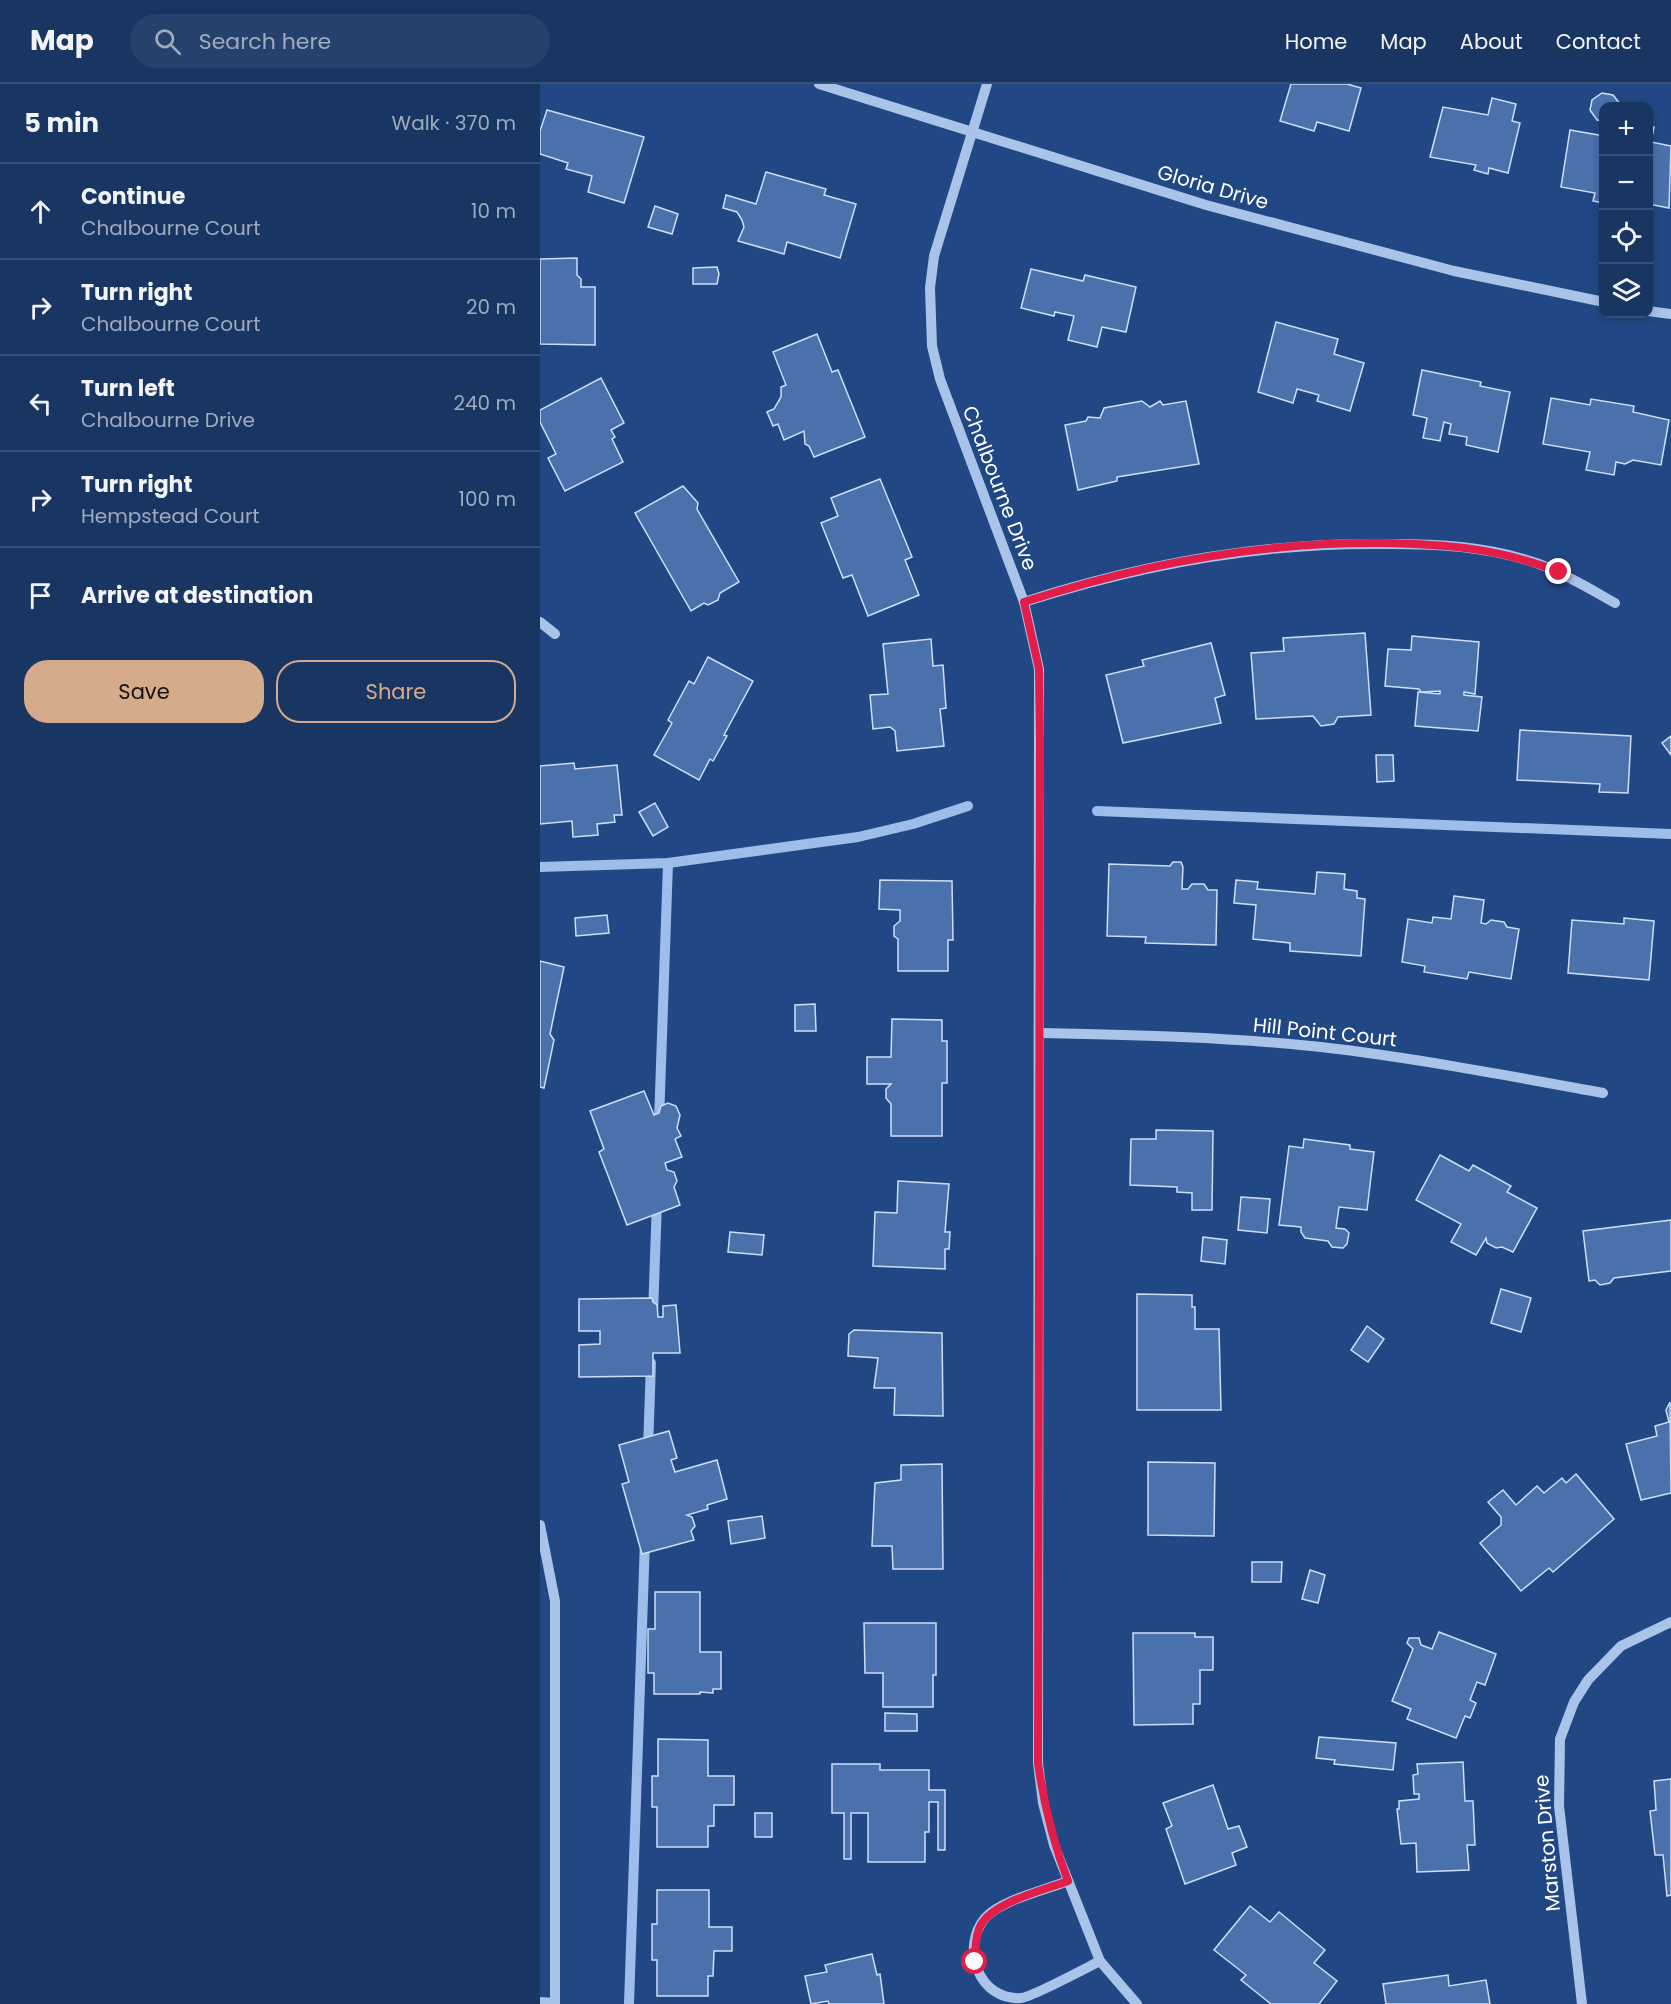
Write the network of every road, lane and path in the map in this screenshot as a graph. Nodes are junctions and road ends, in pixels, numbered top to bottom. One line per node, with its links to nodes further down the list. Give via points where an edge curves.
1 (819, 84): 3 (street, Gloria Drive)
2 (987, 84): 3 (street, Chalbourne Drive)
3 (972, 131): 4 (street, Gloria Drive, via 1206,205 1366,249); 7 (street, Chalbourne Drive, via 934,256 930,288 932,346 940,379)
4 (1599, 301)
5 (1653, 312): 6 (street)
6 (1671, 314)
7 (1024, 602): 8 (street, via 1081,583 1157,565 1244,551 1344,543 1475,548 1537,563); 11 (street, Chalbourne Drive, via 1039,669)
8 (1615, 603)
9 (540, 622): 10 (street)
10 (555, 634)
11 (1040, 1033): 12 (street, Hill Point Court, via 1173,1036 1320,1047); 15 (street, Chalbourne Drive, via 1038,1763 1043,1803)
12 (1604, 1093)
13 (540, 1525): 18 (street, via 555,1601)
14 (1671, 1622): 20 (street, Marston Drive, via 1621,1646 1588,1680 1574,1702 1560,1739 1558,1806)
15 (1068, 1881): 16 (street, Chalbourne Drive); 16 (street, via 998,1908 985,1919 976,1946 975,1962 980,1976 999,1995 1022,1998)
16 (1100, 1961): 19 (street, Chalbourne Drive)
17 (540, 2002): 18 (street)
18 (555, 2003)
19 (1137, 2004)
20 (1582, 2004)

